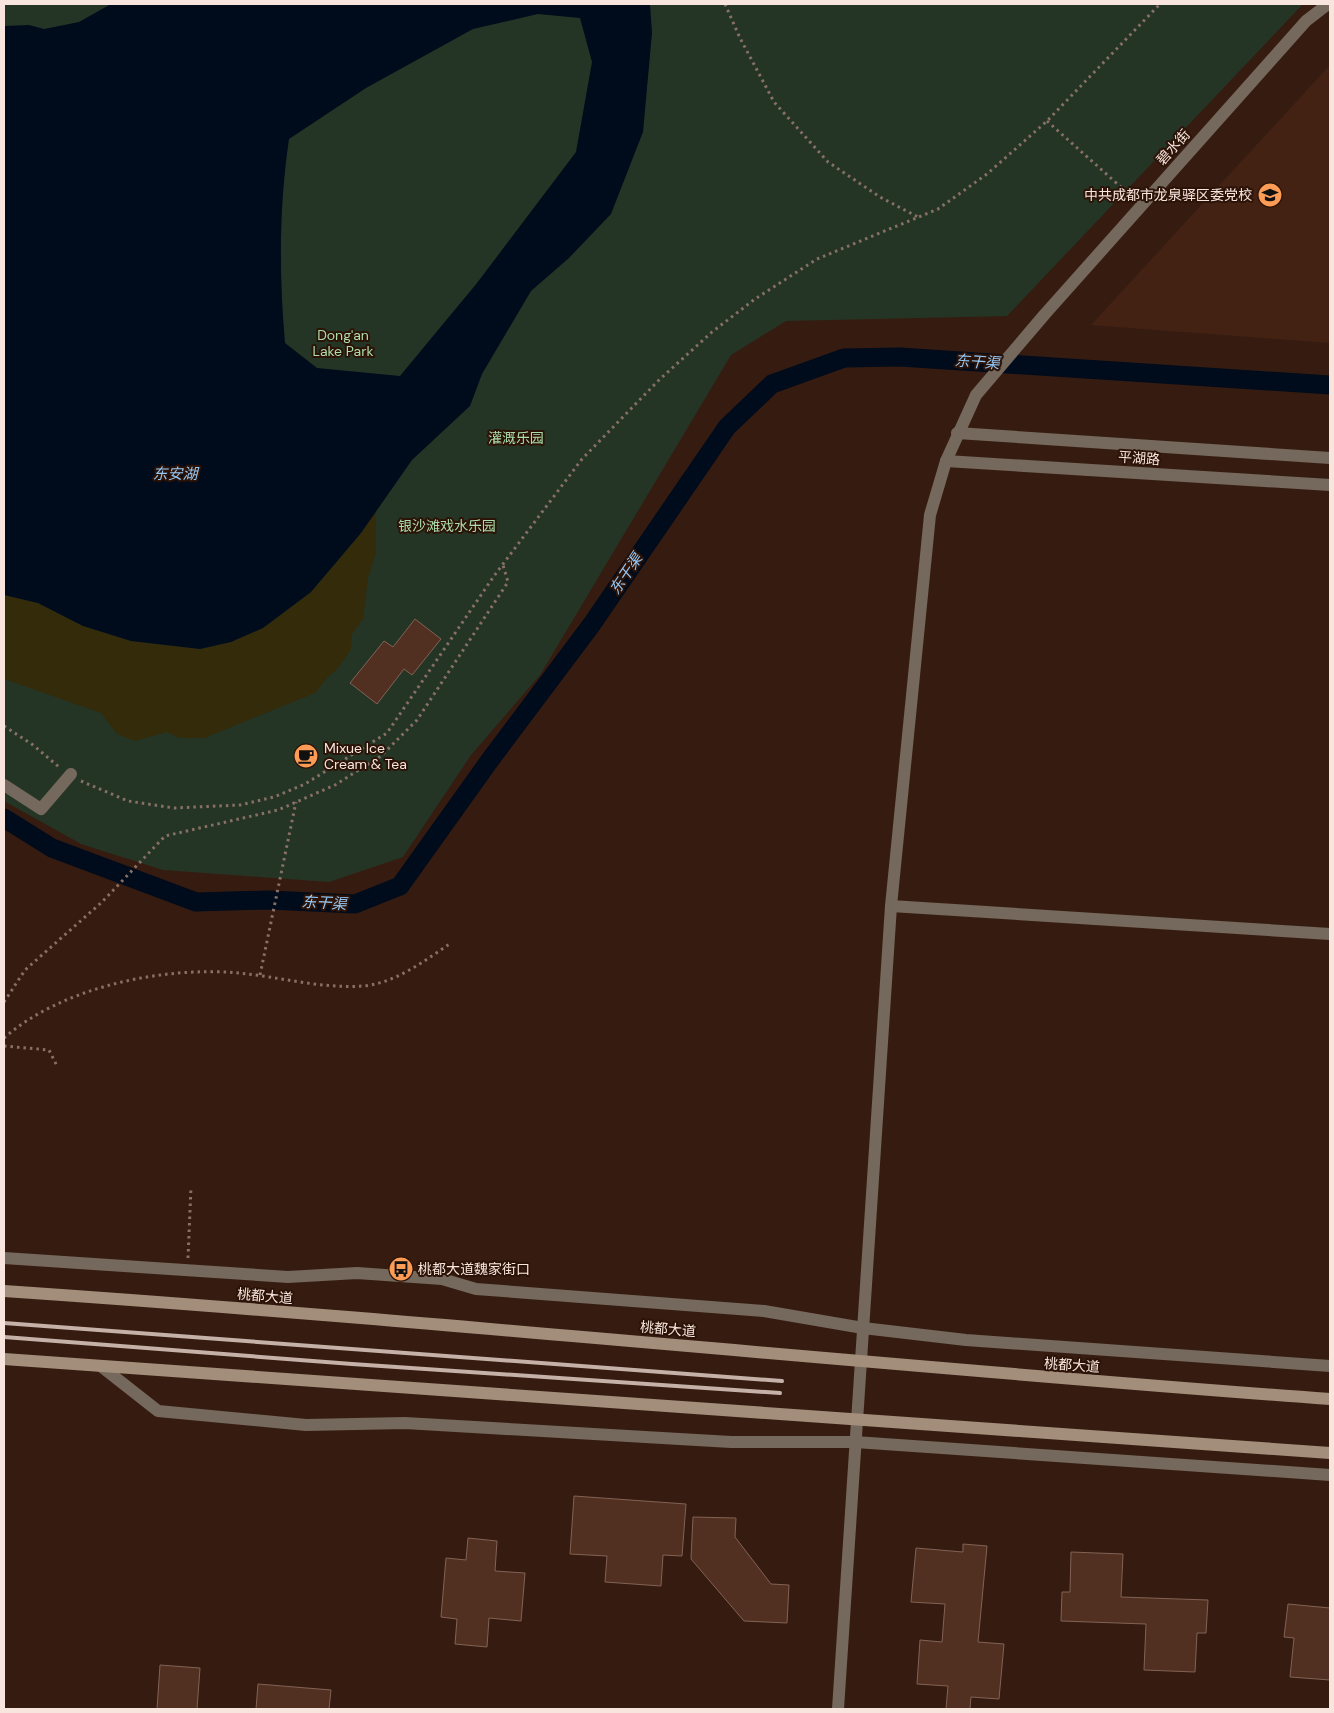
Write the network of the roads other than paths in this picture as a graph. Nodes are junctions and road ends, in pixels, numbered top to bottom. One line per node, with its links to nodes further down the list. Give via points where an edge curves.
1 (1328, 4): 2 (street, 碧水街, via 1306,21 1045,314 976,396)
2 (957, 433): 3 (street, 平湖路); 4 (street, 碧水街)
3 (1330, 458)
4 (946, 461): 5 (street, 平湖路); 8 (street, 碧水街, via 930,515)
5 (1330, 485)
6 (71, 774): 7 (street, via 41,808)
7 (4, 785)
8 (890, 906): 9 (street); 12 (street, 碧水街)
9 (1330, 934)
10 (4, 1258): 12 (street, via 288,1278 357,1272 442,1279 476,1289 764,1311)
11 (4, 1291): 14 (main road, 桃都大道)
12 (863, 1328): 14 (street, 碧水街); 16 (street, via 966,1340)
13 (4, 1359): 15 (main road)
14 (861, 1359): 17 (main road, 桃都大道, via 1029,1377); 18 (street, 碧水街)
15 (102, 1366): 18 (main road); 19 (street, via 158,1410 306,1426 405,1423 731,1442)
16 (1330, 1366)
17 (1330, 1399)
18 (856, 1421): 19 (street, 碧水街); 20 (main road)
19 (855, 1442): 21 (street); 22 (street, 碧水街)
20 (1330, 1453)
21 (1330, 1475)
22 (838, 1709)

